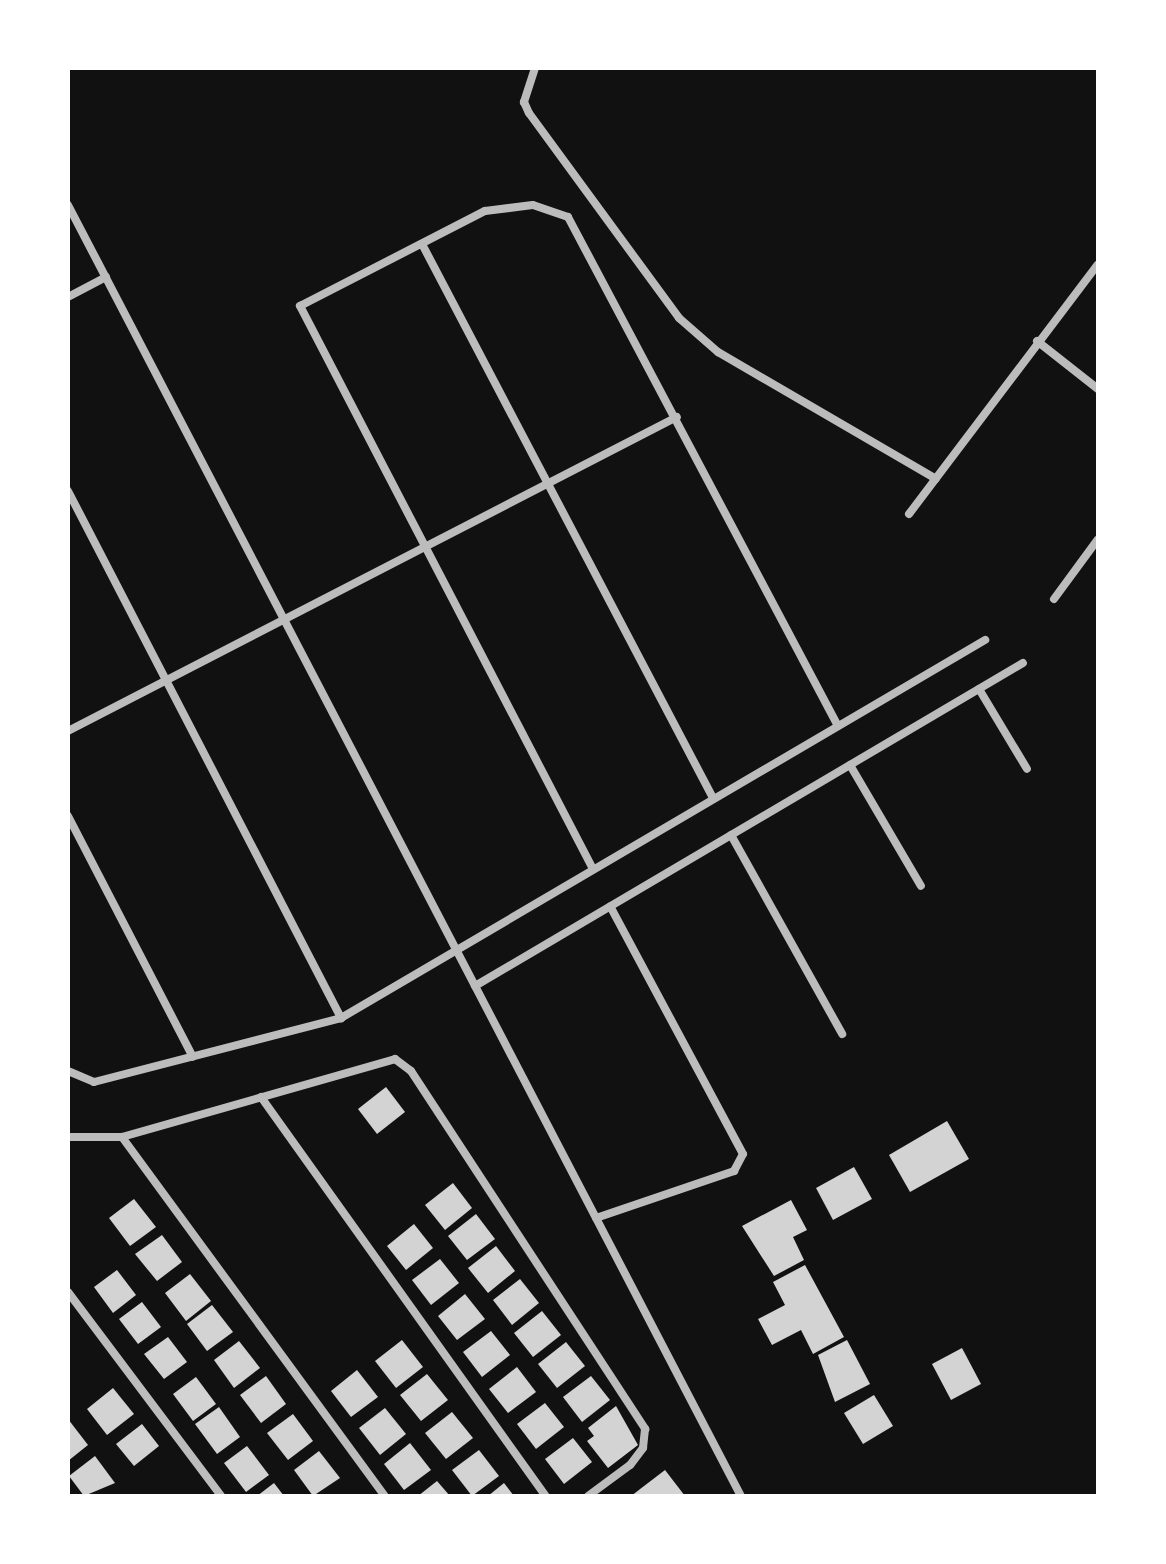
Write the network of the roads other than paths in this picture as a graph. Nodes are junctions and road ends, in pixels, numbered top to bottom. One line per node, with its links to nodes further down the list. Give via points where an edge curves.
1 (535, 68): 10 (street, via 524,102 529,113 679,318 718,352)
2 (68, 205): 5 (street)
3 (422, 244): 9 (street, via 511,206 551,208 568,217); 11 (street); 15 (street, via 300,306)
4 (1098, 264): 7 (street)
5 (106, 277): 6 (street); 17 (street)
6 (68, 297)
7 (1037, 341): 8 (street); 10 (street)
8 (1098, 389)
9 (677, 417): 11 (street); 22 (street)
10 (936, 479): 13 (street)
11 (549, 484): 15 (street); 26 (street)
12 (68, 491): 20 (street)
13 (909, 514)
14 (1098, 539): 16 (street)
15 (426, 548): 17 (street); 29 (street)
16 (1054, 599)
17 (286, 622): 20 (street); 32 (street)
18 (985, 640): 22 (street)
19 (1023, 663): 21 (street)
20 (165, 683): 23 (street); 34 (street)
21 (979, 689): 24 (street); 25 (street)
22 (838, 726): 26 (street)
23 (68, 731)
24 (850, 765): 28 (street); 30 (street)
25 (1027, 769)
26 (713, 798): 29 (street)
27 (68, 816): 36 (street)
28 (731, 835): 31 (street); 35 (street)
29 (593, 869): 32 (street)
30 (921, 886)
31 (610, 906): 33 (street); 41 (street, via 743,1154 734,1171)
32 (456, 949): 33 (street); 34 (street)
33 (475, 986): 41 (street)
34 (341, 1018): 36 (street)
35 (842, 1034)
36 (193, 1057): 37 (street, via 94,1082)
37 (68, 1071)
38 (261, 1097): 40 (street); 45 (street); 46 (street, via 395,1059 411,1071 645,1429 643,1448 630,1465)
39 (68, 1137): 40 (street)
40 (122, 1137): 44 (street)
41 (596, 1218): 47 (street)
42 (68, 1292): 43 (street)
43 (221, 1496)
44 (385, 1496)
45 (546, 1496)
46 (588, 1496)
47 (741, 1496)

